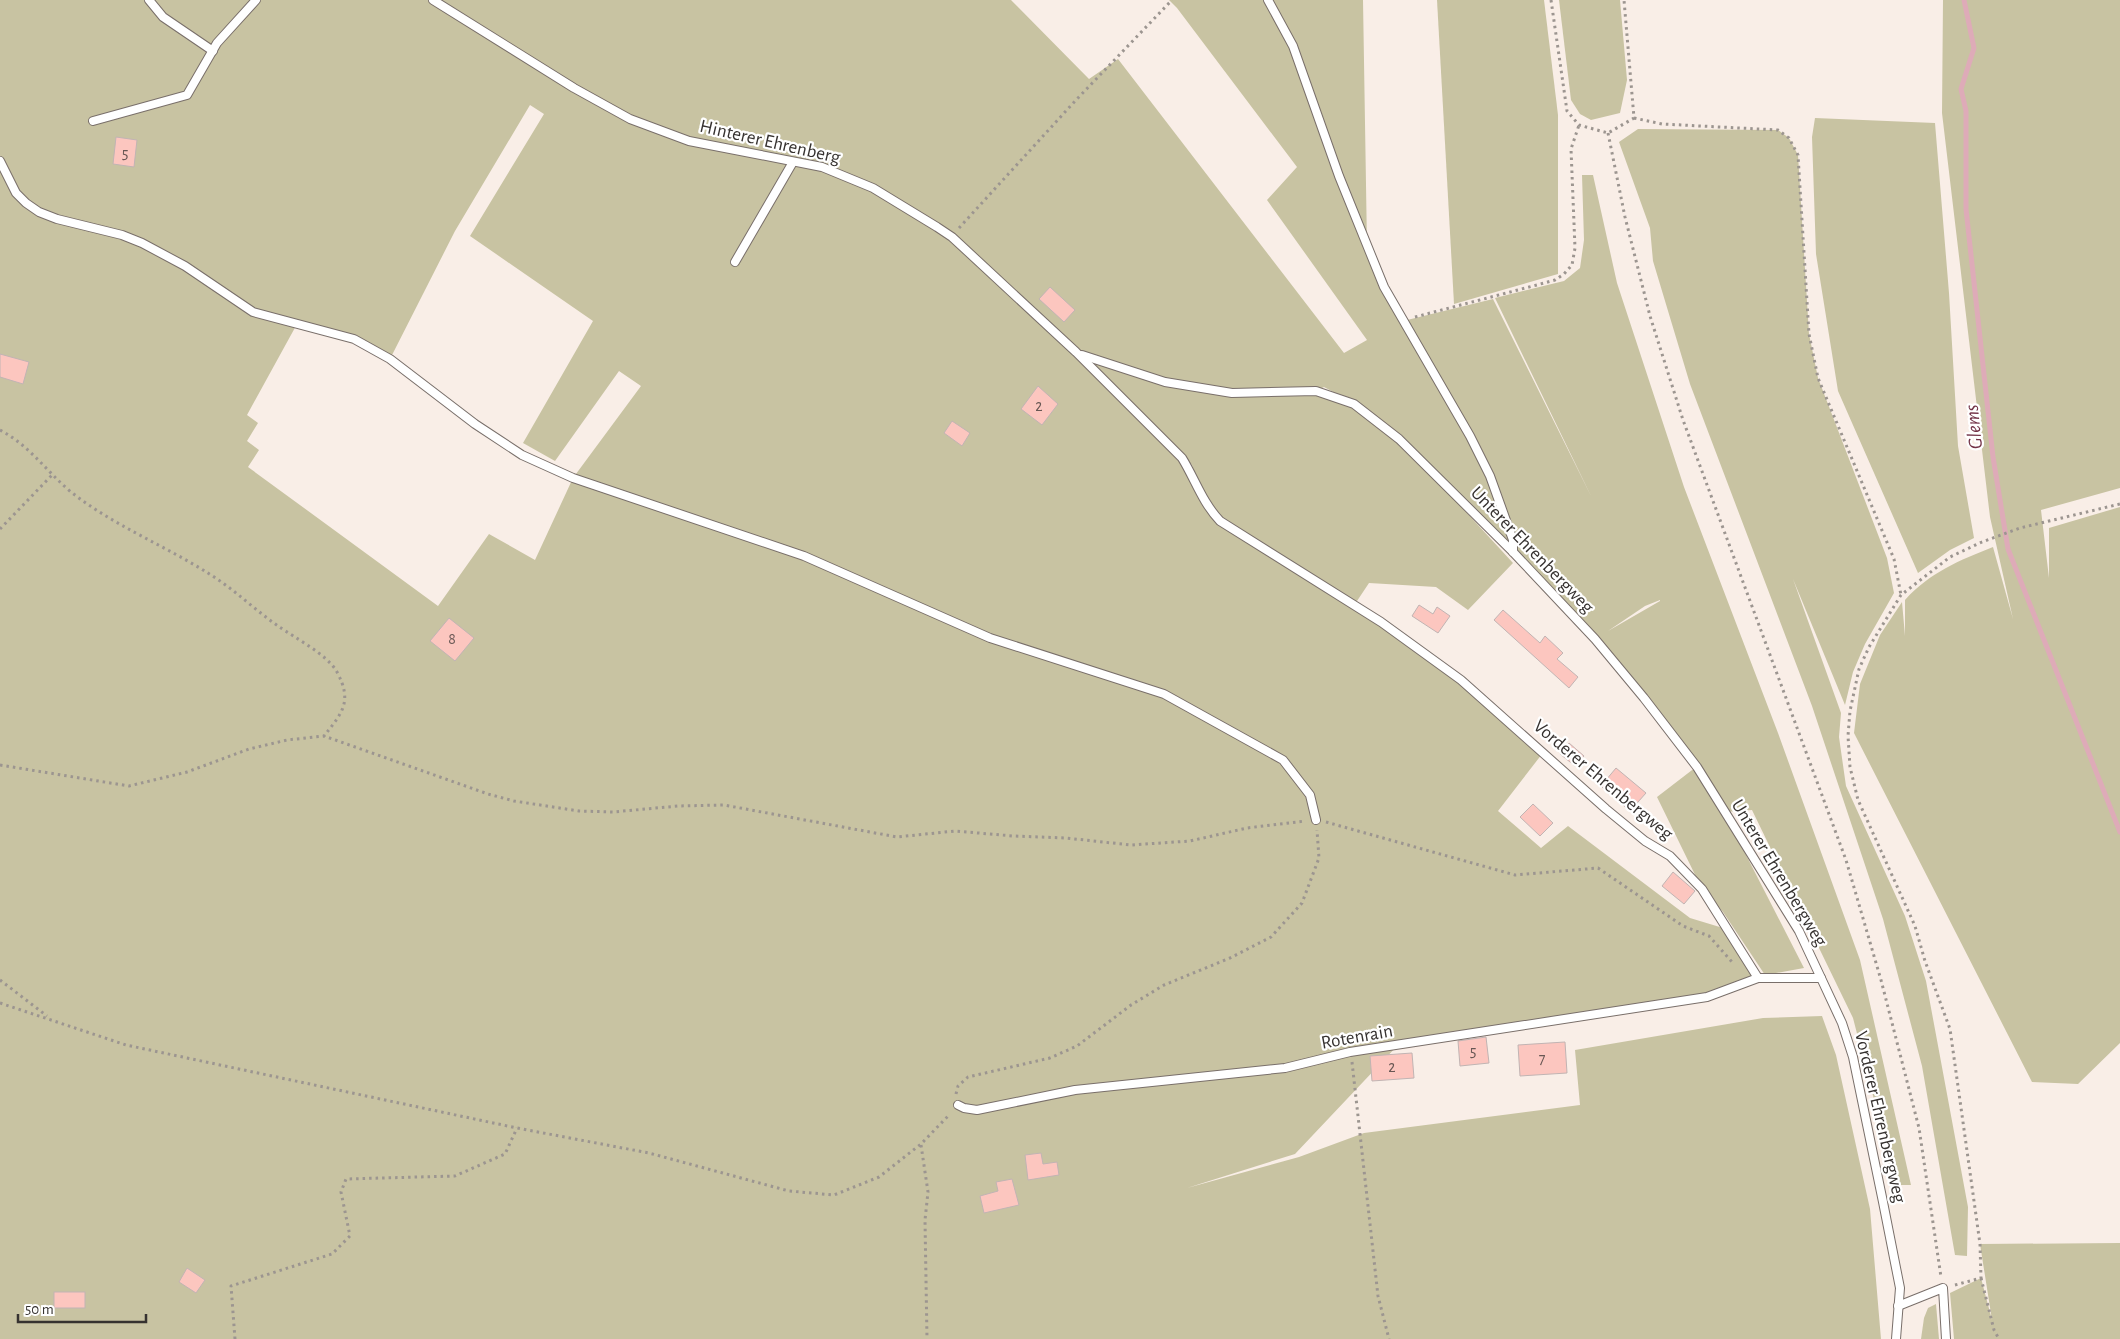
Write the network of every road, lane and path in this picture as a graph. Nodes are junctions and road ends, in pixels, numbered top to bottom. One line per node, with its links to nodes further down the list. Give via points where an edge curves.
1 (149, 0): 8 (lane, via 164,17)
2 (256, 0): 8 (lane)
3 (433, 0): 14 (lane, Hinterer Ehrenberg, via 630,119 688,141)
4 (1172, 0): 15 (path)
5 (1268, 0): 17 (lane, via 1293,46 1339,176 1384,287)
6 (1551, 0): 11 (path, via 1567,111)
7 (1624, 0): 9 (path)
8 (213, 51): 10 (lane, via 187,96)
9 (1634, 118): 12 (path); 24 (path, via 1662,124 1778,130 1789,138 1798,155 1809,334 1818,378 1894,559)
10 (92, 121)
11 (1579, 125): 12 (path); 17 (path, via 1571,149 1575,248 1572,265 1564,274 1540,284)
12 (1608, 133): 39 (path, via 1650,316 1682,420 1846,860 1881,980 1918,1128)
13 (0, 161): 27 (lane, via 16,193 39,212 142,243 185,266 252,312 354,338 390,359 474,424 522,455 573,478 804,556 990,638 1164,694 1283,760 1310,795)
14 (793, 162): 15 (lane, Hinterer Ehrenberg, via 822,167 873,188); 16 (lane)
15 (952, 237): 18 (lane, Hinterer Ehrenberg)
16 (735, 262)
17 (1402, 321): 23 (lane, via 1490,476 1513,540)
18 (1076, 352): 23 (lane, Unterer Ehrenbergweg, via 1165,382 1232,393 1316,391 1354,404 1400,439); 28 (lane, Vorderer Ehrenbergweg, via 1182,458 1206,504 1220,521 1381,622 1461,680 1606,809 1645,841 1670,856 1702,888)
19 (0, 430): 20 (path, via 18,439)
20 (53, 474): 22 (path); 25 (path, via 115,522 212,576 331,663 338,673 346,702 343,713)
21 (2120, 504): 24 (path, via 2020,528 1982,542 1950,557)
22 (0, 529)
23 (1513, 552): 29 (lane, Unterer Ehrenbergweg, via 1595,639 1697,767 1800,931)
24 (1901, 595): 38 (path, via 1859,669 1850,711 1850,767 1858,800 1915,926 1950,1029)
25 (324, 736): 26 (path, via 249,749 186,772 130,786); 27 (path, via 488,794 579,811 724,805 897,837 956,831 1131,846 1190,841 1247,828)
26 (0, 765)
27 (1316, 820): 31 (path, via 1515,875 1598,868 1683,926 1709,936); 35 (path, via 1319,858 1302,903 1271,937 1164,985 1131,1004 1077,1046 1050,1058 968,1077 958,1086 955,1095)
28 (1758, 978): 29 (lane); 31 (lane, Rotenrain)
29 (1821, 978): 40 (lane, Vorderer Ehrenbergweg, via 1842,1023 1853,1057 1900,1288)
30 (0, 980): 33 (path)
31 (1749, 982): 34 (lane, Rotenrain, via 1707,997)
32 (0, 1003): 33 (path)
33 (51, 1019): 36 (path, via 126,1045)
34 (1350, 1052): 35 (lane, Rotenrain, via 1285,1068 1076,1090 977,1110); 43 (path, via 1378,1296)
35 (958, 1105): 37 (path)
36 (517, 1128): 37 (path, via 649,1152 789,1190 834,1195 879,1177); 41 (path, via 505,1154 455,1176 346,1179 341,1192 350,1236 332,1254 231,1286)
37 (921, 1144): 42 (path, via 928,1192 925,1220)
38 (1982, 1278): 39 (path); 46 (path)
39 (1943, 1288): 40 (lane); 45 (lane)
40 (1898, 1306): 44 (lane, Vorderer Ehrenbergweg)
41 (235, 1339)
42 (927, 1339)
43 (1389, 1339)
44 (1896, 1339)
45 (1946, 1339)
46 (1999, 1339)

